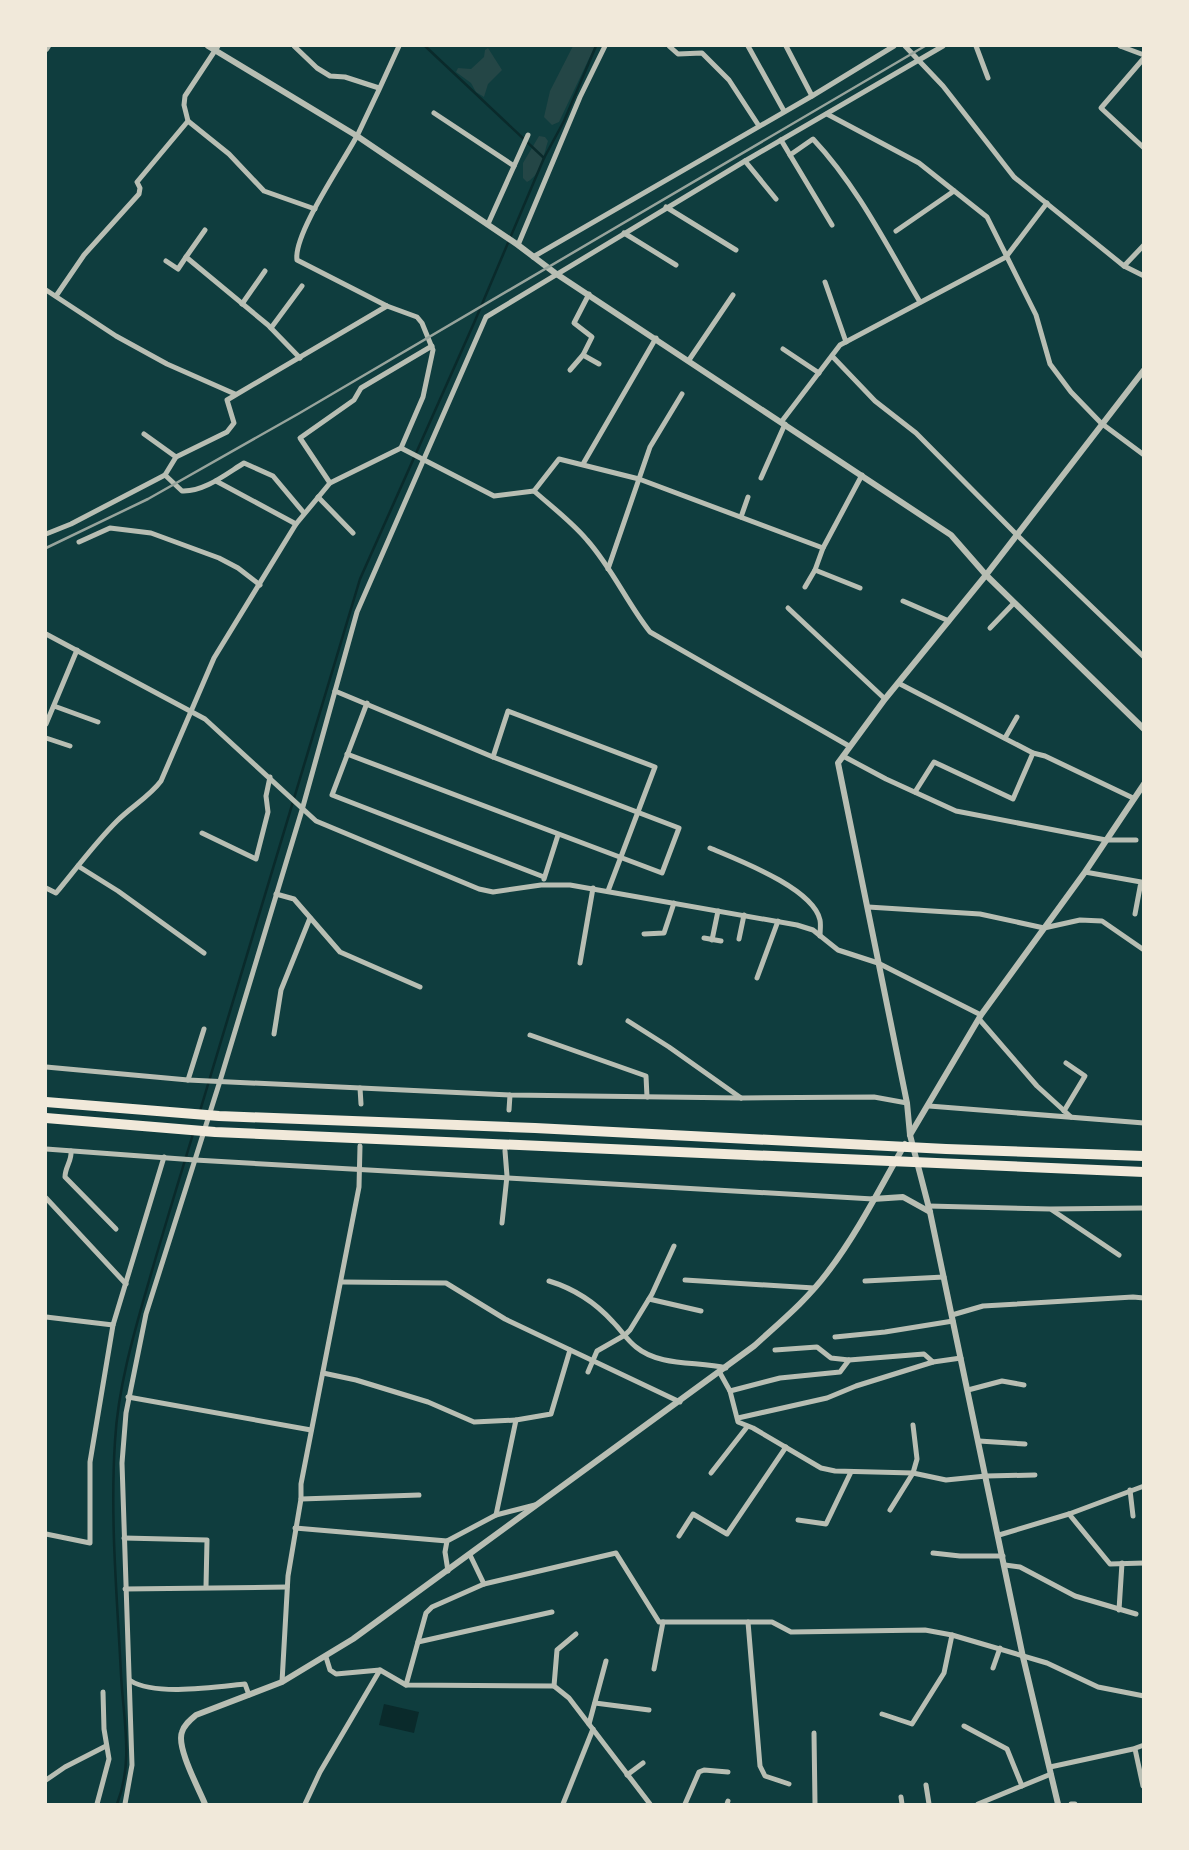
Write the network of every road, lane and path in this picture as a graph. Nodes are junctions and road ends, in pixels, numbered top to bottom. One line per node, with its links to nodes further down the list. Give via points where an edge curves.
1 (294, 46): 16 (street, via 330,76)
2 (400, 46): 16 (street)
3 (605, 46): 40 (street)
4 (669, 46): 22 (street, via 678,54 702,53 729,80)
5 (748, 46): 18 (street)
6 (786, 46): 17 (street)
7 (894, 46): 17 (street)
8 (905, 46): 14 (street)
9 (943, 46): 14 (street)
10 (976, 46): 15 (street)
11 (1120, 46): 13 (street)
12 (213, 47): 21 (street, via 185,96); 24 (street)
13 (1143, 56): 26 (street, via 1101,108)
14 (918, 60): 20 (street); 32 (street, via 1006,168)
15 (988, 78)
16 (379, 88): 24 (street)
17 (812, 96): 18 (street)
18 (784, 111): 22 (street)
19 (434, 113): 29 (street)
20 (826, 114): 25 (street); 30 (street, via 919,163)
21 (188, 121): 34 (street, via 229,154 264,191); 57 (street, via 137,182 139,194 83,256)
22 (758, 126): 44 (street)
23 (528, 135): 29 (street)
24 (357, 136): 34 (street); 36 (street)
25 (781, 140): 27 (street); 28 (street)
26 (1143, 148)
27 (790, 155): 35 (street); 58 (street, via 813,139 834,162)
28 (745, 160): 31 (street); 33 (street)
29 (514, 166): 36 (street)
30 (954, 191): 38 (street); 45 (street, via 986,218)
31 (776, 199)
32 (1047, 203): 45 (street); 48 (street)
33 (666, 207): 39 (street); 42 (street)
34 (316, 209): 60 (street, via 296,251 297,260)
35 (832, 225)
36 (491, 227): 40 (street)
37 (205, 230): 43 (street)
38 (896, 231)
39 (624, 233): 47 (street); 50 (street)
40 (518, 245): 44 (street)
41 (1143, 245): 48 (street)
42 (736, 250)
43 (186, 257): 46 (street, via 178,269); 59 (street)
44 (533, 257): 50 (street)
45 (1006, 257): 58 (street); 77 (street, via 1036,315 1050,364)
46 (166, 261)
47 (676, 265)
48 (1124, 266): 51 (street)
49 (265, 271): 59 (street)
50 (555, 273): 55 (street); 82 (street, via 486,317)
51 (1143, 276)
52 (825, 282): 63 (street)
53 (302, 286): 61 (street)
54 (46, 290): 57 (street)
55 (589, 294): 62 (street); 66 (street, via 574,323 592,337)
56 (733, 295): 69 (street)
57 (56, 296): 74 (street, via 167,364)
58 (920, 302): 63 (street)
59 (242, 304): 61 (street)
60 (387, 306): 64 (street, via 417,317); 68 (street)
61 (271, 328): 68 (street)
62 (656, 338): 69 (street); 83 (street)
63 (846, 342): 67 (street)
64 (432, 346): 79 (street, via 423,397); 89 (street, via 361,388 354,400 300,439)
65 (783, 349): 73 (street)
66 (583, 355): 70 (street); 71 (street)
67 (832, 356): 73 (street); 98 (street)
68 (300, 358): 74 (street)
69 (689, 360): 76 (street)
70 (599, 364)
71 (570, 370)
72 (1143, 370): 77 (street)
73 (819, 373): 76 (street)
74 (235, 394): 81 (street, via 227,400 234,423 227,432)
75 (682, 394): 87 (street, via 650,447)
76 (784, 422): 85 (street); 86 (street)
77 (1101, 422): 80 (street); 98 (street)
78 (144, 434): 81 (street)
79 (401, 448): 82 (street); 89 (street)
80 (1143, 456)
81 (176, 457): 84 (street)
82 (424, 458): 90 (street, via 494,496); 117 (street, via 357,612)
83 (583, 464): 87 (street); 90 (street, via 559,460)
84 (165, 475): 88 (street, via 182,491 190,492); 97 (street)
85 (862, 475): 100 (street); 103 (street, via 951,535)
86 (761, 478)
87 (639, 479): 94 (street); 101 (street)
88 (215, 481): 93 (street, via 244,463 273,476); 95 (street)
89 (330, 484): 91 (street)
90 (534, 491): 101 (street, via 587,540)
91 (318, 497): 93 (street); 96 (street)
92 (748, 497): 94 (street)
93 (304, 513): 95 (street)
94 (741, 517): 100 (street)
95 (296, 524): 104 (street)
96 (353, 533)
97 (46, 534)
98 (1017, 535): 103 (street); 115 (street)
99 (79, 542): 104 (street, via 110,528 151,533 219,558)
100 (823, 548): 102 (street)
101 (608, 569): 129 (street, via 650,632)
102 (815, 570): 105 (street); 106 (street)
103 (986, 575): 108 (street); 110 (street)
104 (260, 585): 121 (street, via 214,658)
105 (805, 587)
106 (860, 588)
107 (903, 601): 110 (street)
108 (1014, 603): 111 (street); 125 (street)
109 (788, 608): 118 (street)
110 (949, 621): 116 (street)
111 (990, 628)
112 (48, 635): 113 (street); 114 (street)
113 (46, 646)
114 (78, 650): 120 (street); 121 (street)
115 (1143, 657)
116 (900, 684): 118 (street); 127 (street)
117 (335, 691): 119 (street); 138 (street)
118 (885, 699): 129 (street)
119 (367, 703): 131 (street); 133 (street)
120 (54, 706): 123 (street); 124 (street)
121 (191, 710): 134 (street); 146 (street, via 162,780 115,823)
122 (1017, 717): 127 (street)
123 (98, 722)
124 (46, 724)
125 (1143, 729)
126 (46, 738): 128 (street)
127 (1005, 738): 130 (street)
128 (71, 746)
129 (849, 746): 132 (street)
130 (1033, 753): 136 (street, via 1013,799 934,762); 137 (street)
131 (347, 754): 141 (street); 148 (street, via 332,795)
132 (842, 756): 136 (street); 156 (street, via 838,763)
133 (493, 757): 139 (street); 139 (street, via 508,711 655,767)
134 (270, 778): 138 (street); 140 (street, via 268,812 256,859)
135 (1143, 784): 137 (street)
136 (915, 792): 142 (street, via 956,811)
137 (1133, 798): 142 (street)
138 (302, 810): 150 (street, via 316,821 479,889 493,892); 154 (street)
139 (638, 813): 145 (street); 145 (street, via 679,828 662,873)
140 (202, 833)
141 (558, 835): 145 (street); 148 (street)
142 (1106, 840): 143 (street); 147 (street)
143 (1136, 840)
144 (710, 848): 164 (street, via 758,868 796,891 820,918)
145 (622, 859): 153 (street)
146 (78, 866): 151 (street, via 56,893); 170 (street)
147 (1085, 872): 149 (street); 162 (street)
148 (544, 877): 150 (street)
149 (1142, 882): 158 (street)
150 (541, 885): 152 (street)
151 (46, 888)
152 (593, 888): 153 (street); 171 (street)
153 (608, 891): 155 (street)
154 (276, 894): 160 (street, via 294,900); 183 (street)
155 (674, 903): 157 (street); 163 (street, via 664,933)
156 (868, 907): 162 (street, via 980,914); 172 (street)
157 (719, 911): 159 (street); 167 (street)
158 (1135, 914)
159 (744, 915): 161 (street); 166 (street)
160 (310, 918): 174 (street, via 340,952); 178 (street, via 282,990)
161 (778, 921): 164 (street); 173 (street)
162 (1044, 928): 169 (street, via 1080,920 1102,921); 175 (street)
163 (644, 934)
164 (820, 936): 172 (street, via 838,950)
165 (704, 938): 167 (street)
166 (739, 939)
167 (712, 940): 168 (street)
168 (721, 941)
169 (1143, 950)
170 (204, 953)
171 (580, 962)
172 (878, 963): 175 (street); 189 (street)
173 (757, 978)
174 (420, 987)
175 (980, 1017): 191 (street); 193 (street)
176 (628, 1021): 187 (street)
177 (204, 1029): 182 (street)
178 (274, 1034)
179 (530, 1035): 186 (street, via 646,1076)
180 (1066, 1063): 193 (street, via 1085,1076)
181 (46, 1068): 182 (street)
182 (188, 1080): 183 (street)
183 (220, 1081): 184 (street); 204 (street)
184 (360, 1088): 185 (street); 190 (street)
185 (510, 1095): 186 (street); 192 (street)
186 (647, 1097): 187 (street)
187 (741, 1098): 189 (street, via 874,1097)
188 (46, 1102): 202 (highway, via 219,1116)
189 (907, 1102): 197 (street)
190 (361, 1104)
191 (929, 1106): 194 (street); 197 (street)
192 (509, 1110)
193 (1064, 1111): 194 (street)
194 (1072, 1117): 196 (street)
195 (46, 1118): 206 (highway, via 215,1132)
196 (1143, 1124)
197 (910, 1135): 209 (street); 211 (street)
198 (360, 1146): 205 (street)
199 (46, 1149): 200 (street)
200 (71, 1151): 203 (street); 214 (street, via 65,1177)
201 (505, 1151): 207 (street)
202 (1143, 1156)
203 (164, 1157): 204 (street); 222 (street)
204 (195, 1160): 205 (street); 244 (street, via 146,1314)
205 (361, 1169): 207 (street); 221 (street)
206 (1143, 1172)
207 (507, 1176): 209 (street); 213 (street)
208 (46, 1198): 222 (street)
209 (873, 1199): 211 (street, via 903,1198); 223 (street)
210 (1143, 1208): 212 (street)
211 (929, 1209): 212 (street); 217 (street)
212 (1050, 1209): 216 (street)
213 (502, 1223)
214 (116, 1230)
215 (674, 1246): 225 (street)
216 (1119, 1255)
217 (944, 1277): 220 (street); 228 (street)
218 (685, 1280): 223 (street)
219 (549, 1281): 230 (street, via 570,1288 600,1308)
220 (865, 1281)
221 (342, 1282): 232 (street, via 446,1283 505,1319); 240 (street)
222 (126, 1284): 229 (street)
223 (814, 1288): 238 (street)
224 (1143, 1298): 228 (street, via 984,1306)
225 (649, 1299): 226 (street); 230 (street)
226 (701, 1311)
227 (46, 1317): 229 (street)
228 (952, 1318): 231 (street); 234 (street)
229 (113, 1325): 270 (street, via 90,1462 90,1543)
230 (625, 1335): 236 (street, via 597,1351); 238 (street, via 635,1347 656,1356)
231 (835, 1337)
232 (570, 1350): 236 (street); 247 (street, via 551,1414)
233 (775, 1350): 235 (street, via 817,1347 831,1357)
234 (961, 1358): 237 (street); 242 (street)
235 (849, 1360): 237 (street, via 924,1354); 243 (street, via 840,1373 780,1378)
236 (592, 1361): 239 (street); 245 (street)
237 (933, 1362): 246 (street, via 827,1398)
238 (723, 1370): 243 (street); 245 (street)
239 (588, 1372)
240 (323, 1373): 247 (street, via 416,1399 474,1422); 250 (street)
241 (1024, 1385): 242 (street, via 1002,1381)
242 (968, 1390): 251 (street)
243 (730, 1391): 246 (street)
244 (128, 1398): 250 (street); 273 (street, via 122,1462)
245 (680, 1402): 263 (street)
246 (738, 1418): 249 (street)
247 (516, 1420): 266 (street)
248 (913, 1425): 256 (street, via 917,1459)
249 (747, 1427): 253 (street); 255 (street)
250 (311, 1430): 262 (street)
251 (979, 1441): 252 (street); 258 (street)
252 (1025, 1444)
253 (786, 1447): 254 (street, via 821,1468); 272 (street, via 727,1534 693,1514)
254 (851, 1472): 256 (street); 268 (street, via 826,1524)
255 (711, 1473)
256 (913, 1473): 258 (street, via 946,1480); 264 (street)
257 (1035, 1475): 258 (street)
258 (986, 1476): 271 (street)
259 (1143, 1486): 260 (street)
260 (1130, 1490): 265 (street); 267 (street)
261 (419, 1495): 262 (street)
262 (300, 1499): 269 (street)
263 (542, 1502): 266 (street); 276 (street)
264 (890, 1510)
265 (1069, 1514): 271 (street); 278 (street, via 1110,1564)
266 (496, 1515): 274 (street)
267 (1133, 1516)
268 (798, 1520)
269 (295, 1528): 274 (street); 284 (street)
270 (46, 1534)
271 (999, 1535): 277 (street)
272 (679, 1536)
273 (124, 1538): 283 (street, via 207,1540); 285 (street)
274 (447, 1541): 281 (street)
275 (933, 1553): 277 (street)
276 (470, 1555): 281 (street); 282 (street)
277 (1003, 1556): 280 (street)
278 (1122, 1563): 279 (street); 286 (street)
279 (1143, 1563)
280 (1005, 1565): 286 (street, via 1020,1567 1075,1596); 296 (street)
281 (448, 1571): 295 (street)
282 (484, 1584): 289 (street, via 615,1553); 293 (street, via 432,1606)
283 (206, 1587): 284 (street); 285 (street)
284 (287, 1587): 302 (street)
285 (125, 1589): 301 (street)
286 (1119, 1610): 288 (street)
287 (552, 1612): 293 (street)
288 (1136, 1614)
289 (663, 1622): 290 (street); 299 (street)
290 (748, 1622): 292 (street, via 772,1622 791,1632 926,1630); 322 (street, via 761,1766 765,1776)
291 (576, 1634): 304 (street, via 557,1650)
292 (952, 1635): 294 (street); 310 (street, via 944,1673 912,1724)
293 (418, 1642): 303 (street)
294 (1000, 1648): 296 (street); 298 (street)
295 (326, 1657): 300 (street, via 330,1670 337,1674); 302 (street)
296 (1023, 1657): 307 (street, via 1098,1687); 318 (street)
297 (606, 1661): 308 (street)
298 (993, 1668)
299 (654, 1669)
300 (380, 1670): 303 (street); 330 (street)
301 (131, 1682): 306 (street, via 142,1688 191,1689 245,1684); 328 (street, via 132,1765)
302 (282, 1682): 306 (street)
303 (407, 1685): 304 (street)
304 (554, 1686): 312 (street)
305 (103, 1692): 315 (street)
306 (249, 1695): 329 (street, via 196,1715 181,1733 181,1745)
307 (1143, 1696)
308 (595, 1703): 309 (street); 312 (street)
309 (649, 1710)
310 (882, 1714)
311 (964, 1726): 324 (street, via 1007,1749)
312 (591, 1727): 320 (street); 331 (street)
313 (814, 1733): 334 (street)
314 (1143, 1745): 316 (street)
315 (106, 1746): 321 (street); 327 (street, via 109,1759)
316 (1135, 1749): 318 (street); 325 (street)
317 (643, 1763): 320 (street)
318 (1051, 1771): 324 (street); 338 (street)
319 (728, 1772): 333 (street, via 699,1772)
320 (627, 1775): 332 (street)
321 (46, 1780)
322 (789, 1784)
323 (926, 1785): 336 (street)
324 (1022, 1786): 337 (street)
325 (1143, 1786)
326 (901, 1797): 335 (street)
327 (97, 1804)
328 (125, 1804)
329 (205, 1804)
330 (305, 1804)
331 (563, 1804)
332 (650, 1804)
333 (685, 1804)
334 (815, 1804)
335 (902, 1804)
336 (929, 1804)
337 (978, 1804)
338 (1058, 1804)

